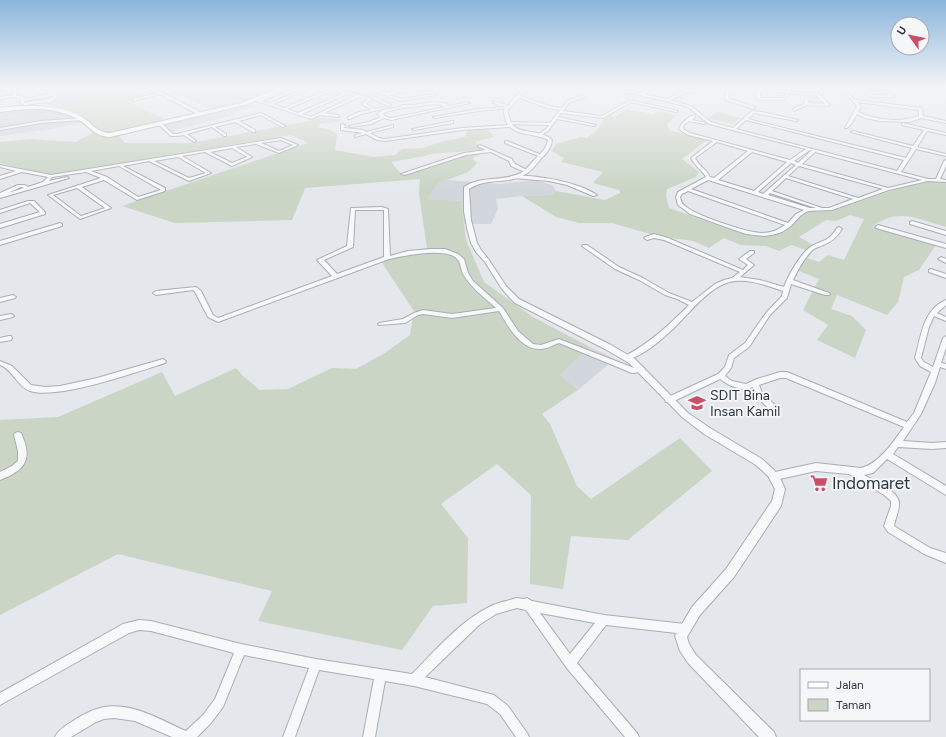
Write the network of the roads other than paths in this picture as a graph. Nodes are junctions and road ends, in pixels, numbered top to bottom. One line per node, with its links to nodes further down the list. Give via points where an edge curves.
1 (49, 120): 20 (street)
2 (84, 120): 23 (main road, via 96,132 106,135)
3 (174, 120): 23 (main road)
4 (234, 120): 29 (street)
5 (236, 120): 39 (street)
6 (272, 120): 30 (street)
7 (376, 120): 31 (street)
8 (509, 120): 24 (street)
9 (553, 120): 25 (street)
10 (568, 120): 28 (street)
11 (688, 120): 48 (street, via 681,126 683,131)
12 (690, 120): 22 (street)
13 (700, 120): 22 (street)
14 (707, 120): 37 (street)
15 (743, 120): 37 (street)
16 (750, 120): 61 (street)
17 (850, 120): 33 (street)
18 (892, 120): 19 (street)
19 (912, 120)
20 (41, 121): 34 (street)
21 (452, 122): 35 (street); 36 (street)
22 (704, 123): 54 (street)
23 (160, 124): 41 (street, via 172,135)
24 (510, 124): 25 (street); 36 (street); 45 (street, via 518,131)
25 (550, 124): 45 (street)
26 (903, 124): 38 (street)
27 (343, 125): 42 (street, via 342,129 357,129)
28 (594, 125)
29 (212, 126): 41 (street); 44 (street)
30 (283, 126)
31 (351, 126)
32 (392, 126): 42 (street)
33 (846, 127)
34 (2, 128)
35 (414, 129)
36 (462, 129): 42 (street, via 388,140 380,140)
37 (734, 129): 54 (street)
38 (926, 130): 43 (street); 53 (street)
39 (254, 131)
40 (853, 132): 53 (street)
41 (184, 133): 47 (street)
42 (367, 133): 46 (street)
43 (946, 134)
44 (225, 135)
45 (540, 135): 60 (street, via 550,140 549,148)
46 (356, 136)
47 (194, 141)
48 (716, 141): 56 (street); 78 (street, via 693,158 707,173)
49 (506, 142): 60 (street)
50 (256, 143): 50 (street, via 282,139 296,145 279,152); 52 (street)
51 (480, 146): 55 (street)
52 (233, 147): 57 (street); 57 (street, via 250,158 232,165)
53 (913, 147): 58 (street); 61 (street)
54 (810, 150): 64 (street); 65 (street); 71 (street); 83 (street)
55 (491, 151): 70 (street); 72 (street, via 472,153)
56 (752, 151): 64 (street); 79 (street)
57 (208, 152): 59 (street)
58 (946, 155)
59 (179, 156): 62 (street); 62 (street, via 208,174 188,180)
60 (542, 156): 70 (street)
61 (906, 159): 71 (street)
62 (151, 161): 67 (street)
63 (946, 161): 81 (street)
64 (790, 162): 65 (street); 89 (street)
65 (798, 164): 75 (street); 87 (street)
66 (0, 166): 68 (street)
67 (121, 166): 69 (street); 76 (street, via 163,191 137,199)
68 (20, 169): 73 (street); 74 (street)
69 (89, 171): 73 (street); 76 (street); 84 (street)
70 (527, 171): 77 (street)
71 (898, 173): 80 (street)
72 (403, 174)
73 (51, 176): 84 (street)
74 (0, 177)
75 (786, 177): 88 (street); 93 (street)
76 (105, 178): 85 (street)
77 (513, 178): 90 (street, via 549,180 568,184); 133 (street, via 475,184 466,192 472,234 477,249 511,296)
78 (708, 178): 79 (street); 86 (street)
79 (715, 180): 89 (street)
80 (928, 180): 81 (street); 83 (street)
81 (938, 180): 82 (street)
82 (946, 180)
83 (921, 182): 87 (street)
84 (45, 183): 92 (street)
85 (78, 187): 85 (street, via 51,196 78,218 109,208)
86 (686, 189): 99 (street); 99 (street, via 678,194 684,209 743,231 773,234)
87 (888, 189): 93 (street)
88 (770, 191): 91 (street); 95 (street)
89 (756, 192): 91 (street)
90 (595, 195)
91 (764, 195): 94 (street)
92 (0, 196)
93 (857, 199): 95 (street)
94 (810, 210): 95 (street); 99 (street, via 802,212)
95 (826, 210)
96 (0, 212): 100 (street, via 32,202 43,213)
97 (912, 223): 103 (street)
98 (60, 225): 105 (street)
99 (789, 225)
100 (0, 226)
101 (878, 227): 107 (street)
102 (839, 229): 116 (street, via 831,239 811,249)
103 (946, 233)
104 (647, 238): 112 (street, via 654,236 666,239)
105 (0, 243): 108 (street)
106 (585, 246): 123 (street, via 617,268)
107 (946, 246)
108 (5, 249)
109 (752, 252): 112 (street, via 742,259 751,264)
110 (387, 258): 114 (street); 114 (street, via 386,209 353,209 350,247 320,260); 124 (street, via 431,251 445,251 456,255 461,259 465,273 472,282)
111 (931, 271): 113 (street)
112 (744, 272): 115 (street)
113 (946, 276)
114 (336, 277): 118 (street, via 218,320 210,316 194,288)
115 (734, 279): 117 (street, via 756,281); 123 (street, via 714,286)
116 (789, 281): 117 (street); 119 (street)
117 (786, 290): 138 (street, via 785,296 768,314 747,345 731,357 728,368)
118 (156, 293)
119 (827, 294)
120 (13, 297): 121 (street)
121 (0, 300)
122 (946, 302): 125 (street)
123 (693, 305): 133 (street, via 659,336)
124 (501, 309): 129 (street, via 452,316 423,312 405,321); 137 (street, via 516,333 531,346 541,347 559,341 634,371)
125 (933, 314): 128 (street); 136 (street, via 924,327 918,358 922,364)
126 (11, 316): 127 (street)
127 (0, 318)
128 (946, 319)
129 (381, 324)
130 (9, 338): 131 (street)
131 (0, 340)
132 (945, 343): 136 (street)
133 (627, 358): 137 (street)
134 (163, 360): 135 (street, via 86,382 43,390 26,386 7,366)
135 (0, 363)
136 (940, 368): 142 (street)
137 (642, 370): 140 (street)
138 (721, 376): 139 (street, via 730,383 747,387); 140 (street)
139 (755, 384): 141 (street, via 759,394); 142 (street, via 787,375)
140 (670, 400): 149 (street, via 696,423 759,462)
141 (775, 410)
142 (909, 426): 144 (street)
143 (18, 435): 148 (street, via 23,451 22,463 16,469)
144 (896, 444): 145 (street); 146 (street)
145 (946, 445)
146 (887, 454): 147 (street, via 870,470); 150 (street)
147 (851, 472): 149 (street, via 816,467); 151 (street, via 887,492 895,500 890,530 927,551)
148 (0, 476)
149 (775, 476): 154 (street, via 780,489 777,503 730,573 696,611)
150 (946, 490)
151 (946, 558)
152 (527, 603): 153 (street); 156 (street); 159 (street, via 494,610 475,621)
153 (604, 620): 154 (street); 156 (street)
154 (685, 629): 167 (street, via 681,636 687,652)
155 (241, 649): 157 (street); 160 (street, via 151,626 134,626); 162 (street, via 219,703 210,716)
156 (570, 663): 166 (street)
157 (316, 664): 158 (street); 163 (street)
158 (381, 674): 159 (street); 164 (street)
159 (414, 680): 165 (street, via 490,699 504,710)
160 (0, 699)
161 (61, 737): 162 (street, via 95,716 112,712 133,715)
162 (187, 737)
163 (289, 737)
164 (369, 737)
165 (523, 737)
166 (633, 737)
167 (769, 737)

